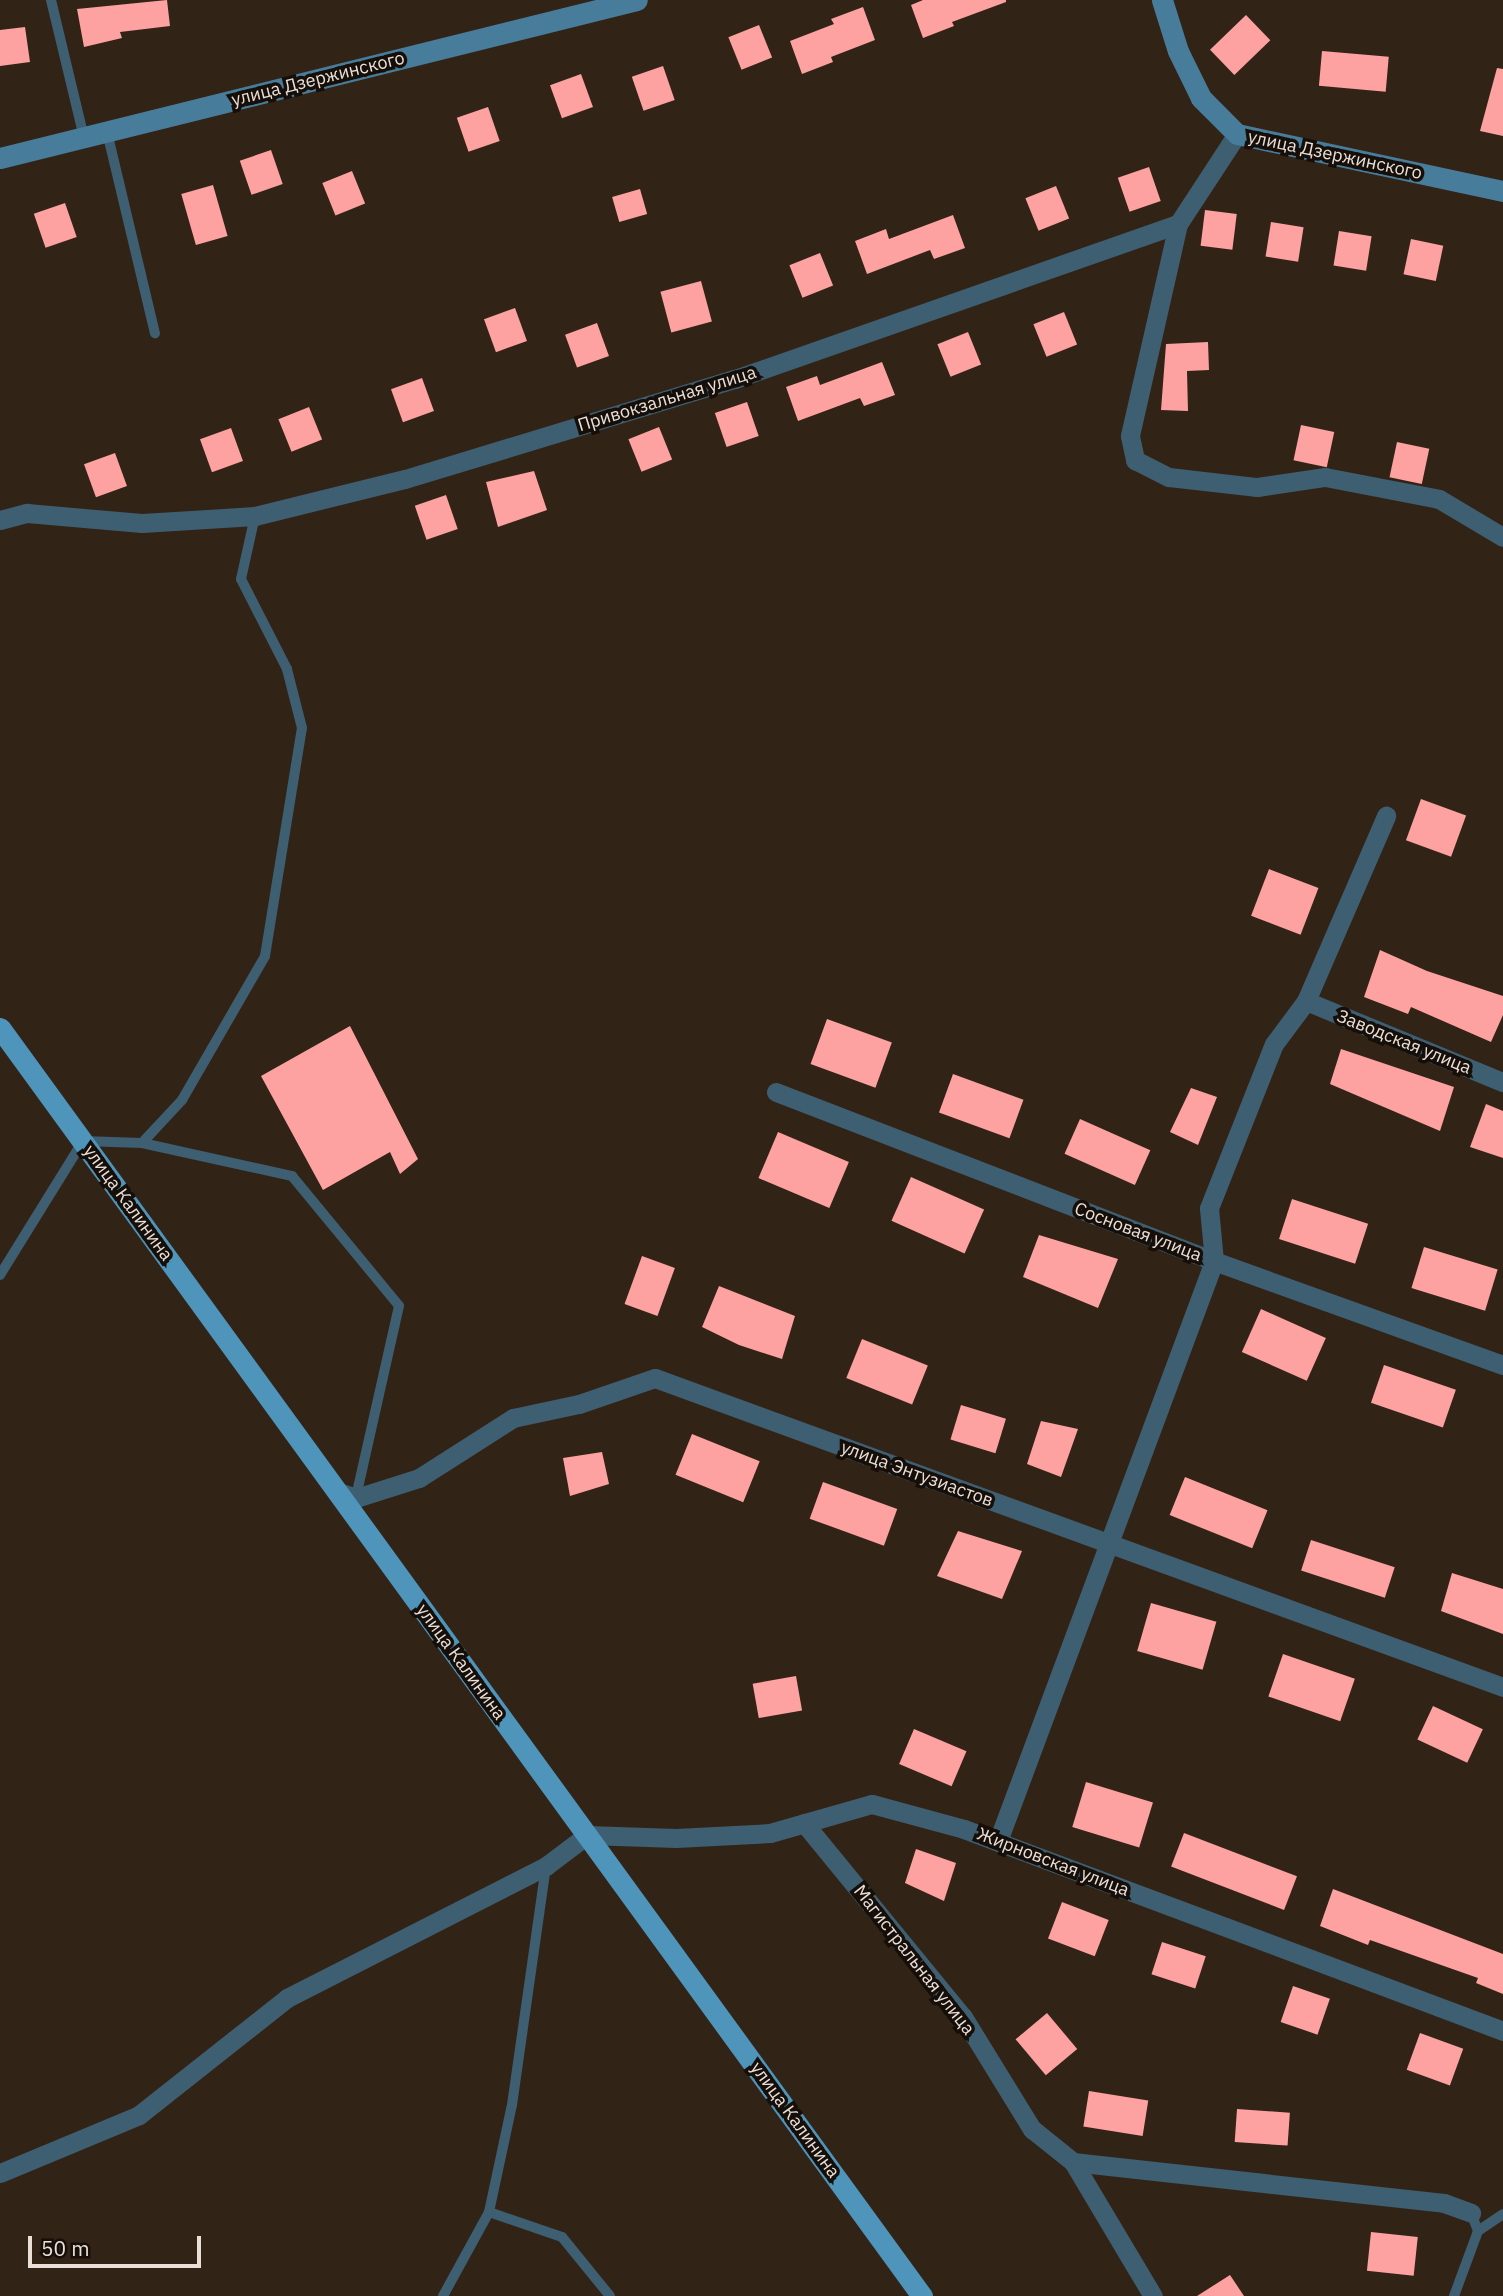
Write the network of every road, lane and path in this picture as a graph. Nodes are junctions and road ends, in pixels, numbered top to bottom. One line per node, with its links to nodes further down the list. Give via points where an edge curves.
1 (51, 0): 6 (lane)
2 (637, 0): 4 (street, улица Дзержинского)
3 (1162, 0): 5 (street, улица Дзержинского, via 1178,51 1201,98)
4 (107, 132): 6 (street, улица Дзержинского); 10 (lane)
5 (1237, 134): 8 (street, улица Дзержинского); 9 (street)
6 (84, 137): 7 (street, улица Дзержинского)
7 (0, 158)
8 (1503, 191)
9 (1178, 224): 11 (street, Привокзальная улица, via 735,379 405,479); 13 (street, via 1130,436 1135,460 1168,477 1257,487 1325,477 1439,499)
10 (155, 332)
11 (255, 516): 12 (street, Привокзальная улица, via 142,523 27,513); 20 (lane, via 242,579 287,669 302,728 265,956 182,1100)
12 (0, 520)
13 (1503, 537)
14 (1386, 816): 15 (street)
15 (1306, 1002): 17 (street, Заводская улица); 21 (street, via 1274,1044 1209,1208)
16 (0, 1027): 19 (main road, улица Калинина)
17 (1503, 1082)
18 (776, 1093): 21 (street, Сосновая улица)
19 (83, 1141): 20 (lane); 22 (lane); 24 (main road, улица Калинина)
20 (142, 1143): 24 (lane, via 292,1176 399,1307)
21 (1214, 1261): 23 (street, Сосновая улица); 25 (street)
22 (0, 1275)
23 (1503, 1365)
24 (347, 1495): 25 (street, улица Энтузиастов, via 419,1478 513,1418 579,1404 655,1378); 28 (main road, улица Калинина)
25 (1109, 1544): 26 (street, улица Энтузиастов); 29 (street)
26 (1503, 1687)
27 (804, 1823): 28 (street, Жирновская улица, via 770,1833 690,1838); 29 (street, Жирновская улица, via 872,1804); 32 (street, Магистральная улица, via 962,2017 1032,2129)
28 (587, 1835): 30 (street); 39 (main road, улица Калинина)
29 (998, 1841): 31 (street, Жирновская улица)
30 (546, 1866): 33 (street, via 288,1998 139,2115); 34 (lane, via 512,2105)
31 (1503, 2031)
32 (1073, 2161): 36 (street, via 1444,2203); 40 (street, Магистральная улица)
33 (0, 2173)
34 (489, 2212): 37 (lane); 38 (lane, via 562,2237)
35 (1503, 2214): 36 (lane)
36 (1474, 2222): 41 (lane)
37 (443, 2296)
38 (610, 2296)
39 (922, 2296)
40 (1153, 2296)
41 (1454, 2296)

